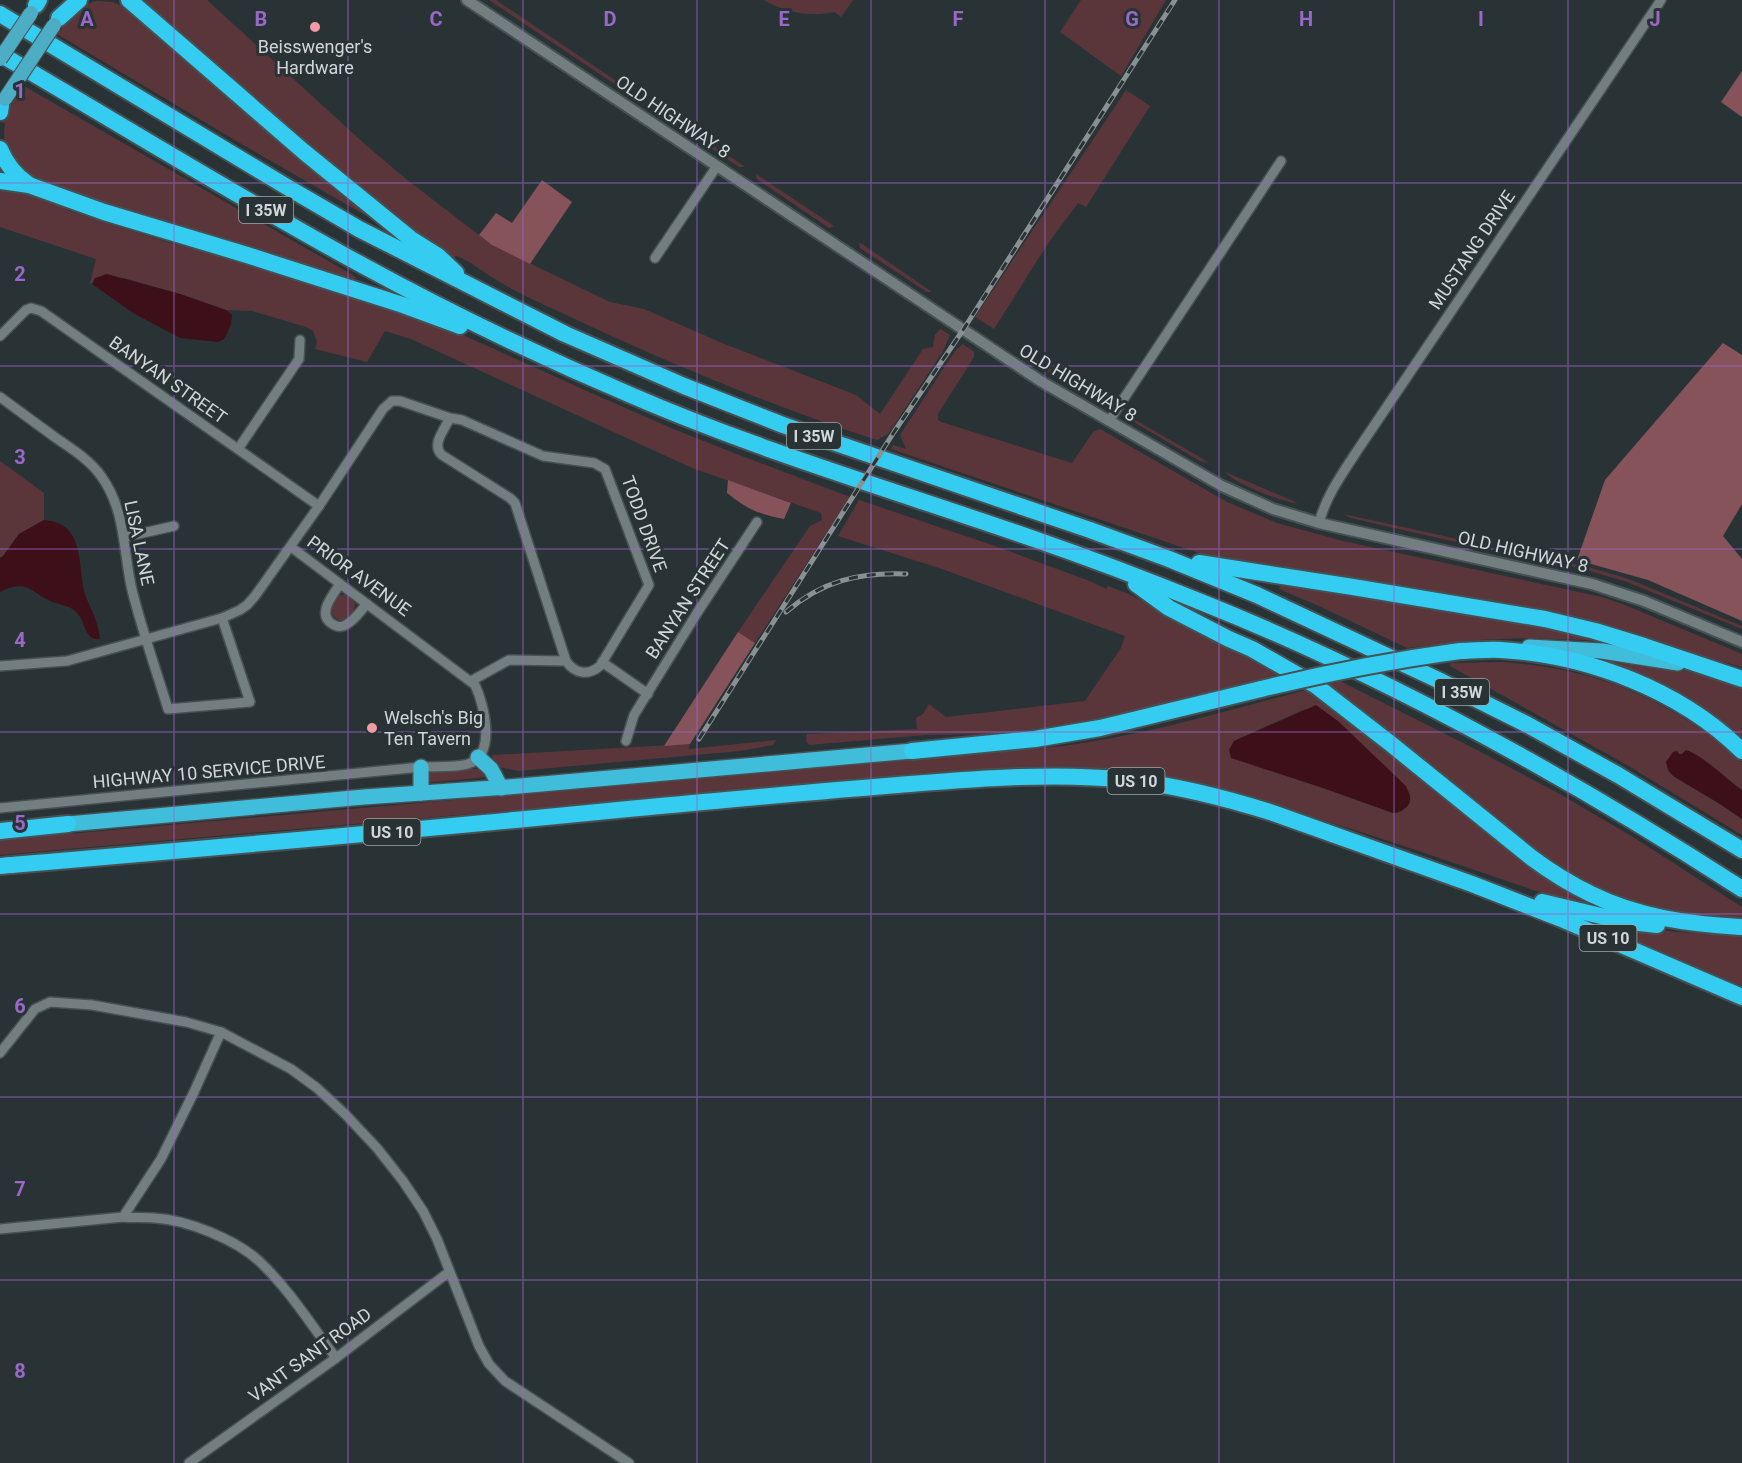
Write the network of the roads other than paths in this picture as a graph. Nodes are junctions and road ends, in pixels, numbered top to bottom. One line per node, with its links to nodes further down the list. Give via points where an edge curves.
1 (69, 0): 8 (street)
2 (79, 0): 8 (highway)
3 (467, 0): 14 (street, OLD HIGHWAY 8)
4 (1661, 0): 28 (street, MUSTANG DRIVE, via 1357,451 1330,493)
5 (128, 1): 18 (highway, via 303,151 411,239 438,256)
6 (37, 4): 10 (main road, bridge)
7 (0, 14): 18 (highway, I 35W, via 287,187)
8 (57, 21): 11 (main road, bridge)
9 (0, 54): 21 (highway, I 35W, via 362,265)
10 (0, 59)
11 (2, 105)
12 (0, 149): 16 (highway, via 15,174)
13 (1281, 161): 24 (street)
14 (717, 166): 17 (street); 24 (street, OLD HIGHWAY 8, via 1013,364)
15 (0, 181): 16 (highway)
16 (29, 185): 21 (highway, via 403,305)
17 (655, 258)
18 (469, 286): 32 (highway, I 35W, via 587,344 734,406)
19 (0, 336): 25 (street, BANYAN STREET, via 26,310 38,309)
20 (300, 340): 25 (street, via 299,359)
21 (554, 361): 33 (highway, I 35W, via 777,453)
22 (0, 398): 30 (street, LISA LANE, via 92,464 109,488)
23 (450, 418): 26 (street, TODD DRIVE, via 400,401 387,404); 40 (street, via 437,449 514,503); 41 (street, TODD DRIVE, via 543,456 594,463 605,469 649,585)
24 (1108, 421): 28 (street, OLD HIGHWAY 8, via 1240,495)
25 (237, 449): 26 (street, BANYAN STREET)
26 (319, 506): 31 (street, TODD DRIVE)
27 (757, 522): 45 (street, BANYAN STREET)
28 (1319, 523): 38 (street, OLD HIGHWAY 8, via 1592,584)
29 (174, 526): 30 (street)
30 (125, 537): 37 (street, LISA LANE, via 132,588)
31 (291, 547): 34 (street, PRIOR AVENUE); 36 (street, PRIOR AVENUE, via 248,605)
32 (1169, 559): 43 (highway, via 1536,617 1595,631); 57 (highway, I 35W, via 1296,612 1491,706 1618,775)
33 (1118, 570): 60 (highway, I 35W, via 1262,628 1443,713 1597,798); 61 (highway, via 1169,608 1315,685 1556,875 1593,896 1648,914 1704,925)
34 (340, 584): 35 (street, PRIOR AVENUE); 35 (street, via 326,608 330,622 343,627)
35 (367, 604): 44 (street, PRIOR AVENUE)
36 (222, 618): 37 (street, PRIOR AVENUE); 37 (street, LISA LANE, via 250,702 168,709)
37 (146, 639): 42 (street, PRIOR AVENUE, via 67,662)
38 (1742, 642)
39 (1468, 651): 43 (highway, via 1524,647 1602,651 1678,663); 47 (highway, US 10, bridge, via 1360,666 1100,728 1035,739); 48 (highway, US 10, via 1538,655 1615,674 1696,713)
40 (566, 661): 41 (street, via 582,673 595,670); 44 (street, via 510,660)
41 (602, 662): 45 (street)
42 (0, 666)
43 (1742, 680)
44 (471, 681): 49 (street, PRIOR AVENUE, via 483,705 486,741)
45 (648, 694): 46 (street, BANYAN STREET, via 634,715)
46 (626, 741)
47 (912, 751): 51 (highway, US 10)
48 (1742, 751)
49 (478, 757): 50 (street, via 466,764); 51 (highway)
50 (422, 767): 52 (highway); 53 (street, HIGHWAY 10 SERVICE DRIVE)
51 (505, 787): 52 (highway, US 10)
52 (421, 793): 55 (highway, US 10)
53 (0, 808)
54 (0, 823): 55 (highway)
55 (68, 824): 56 (highway, US 10)
56 (0, 831)
57 (1742, 850)
58 (0, 866): 59 (highway, US 10, via 784,794 1055,776 1129,780 1218,796)
59 (1472, 884): 61 (highway, via 1622,921 1694,929); 62 (highway, US 10)
60 (1742, 889)
61 (1741, 927)
62 (1742, 997)
63 (220, 1032): 64 (street, via 92,1005 50,1002 35,1009); 65 (street, via 161,1159); 67 (street, via 291,1070 345,1114 377,1148 423,1211)
64 (0, 1053)
65 (123, 1218): 66 (street); 68 (street, via 183,1223 234,1244 258,1260 282,1286)
66 (0, 1229)
67 (449, 1272): 68 (street, VANT SANT ROAD); 70 (street, via 479,1346 505,1381)
68 (336, 1358): 69 (street, VANT SANT ROAD)
69 (189, 1463)
70 (629, 1463)

